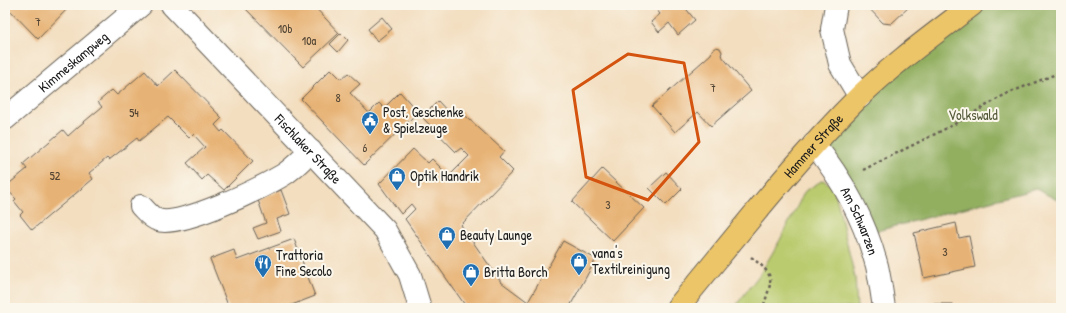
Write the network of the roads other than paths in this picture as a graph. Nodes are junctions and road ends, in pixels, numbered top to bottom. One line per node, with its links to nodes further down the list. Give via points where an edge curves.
1 (141, 5): 6 (street, Kimmeskampweg)
2 (172, 5): 8 (street, Fischlaker Straße)
3 (836, 5): 5 (street, via 832,29 840,64)
4 (972, 5): 5 (main road, Hammer Straße, via 901,60)
5 (860, 97): 7 (main road, Hammer Straße)
6 (5, 119)
7 (814, 144): 11 (main road, Hammer Straße); 12 (street, Am Schwarzen, via 841,181 862,222 877,266)
8 (311, 151): 9 (street, via 284,175 202,214 172,221 158,220); 10 (street, Fischlaker Straße, via 385,230 410,275)
9 (142, 206)
10 (420, 308)
11 (677, 308)
12 (884, 308)

